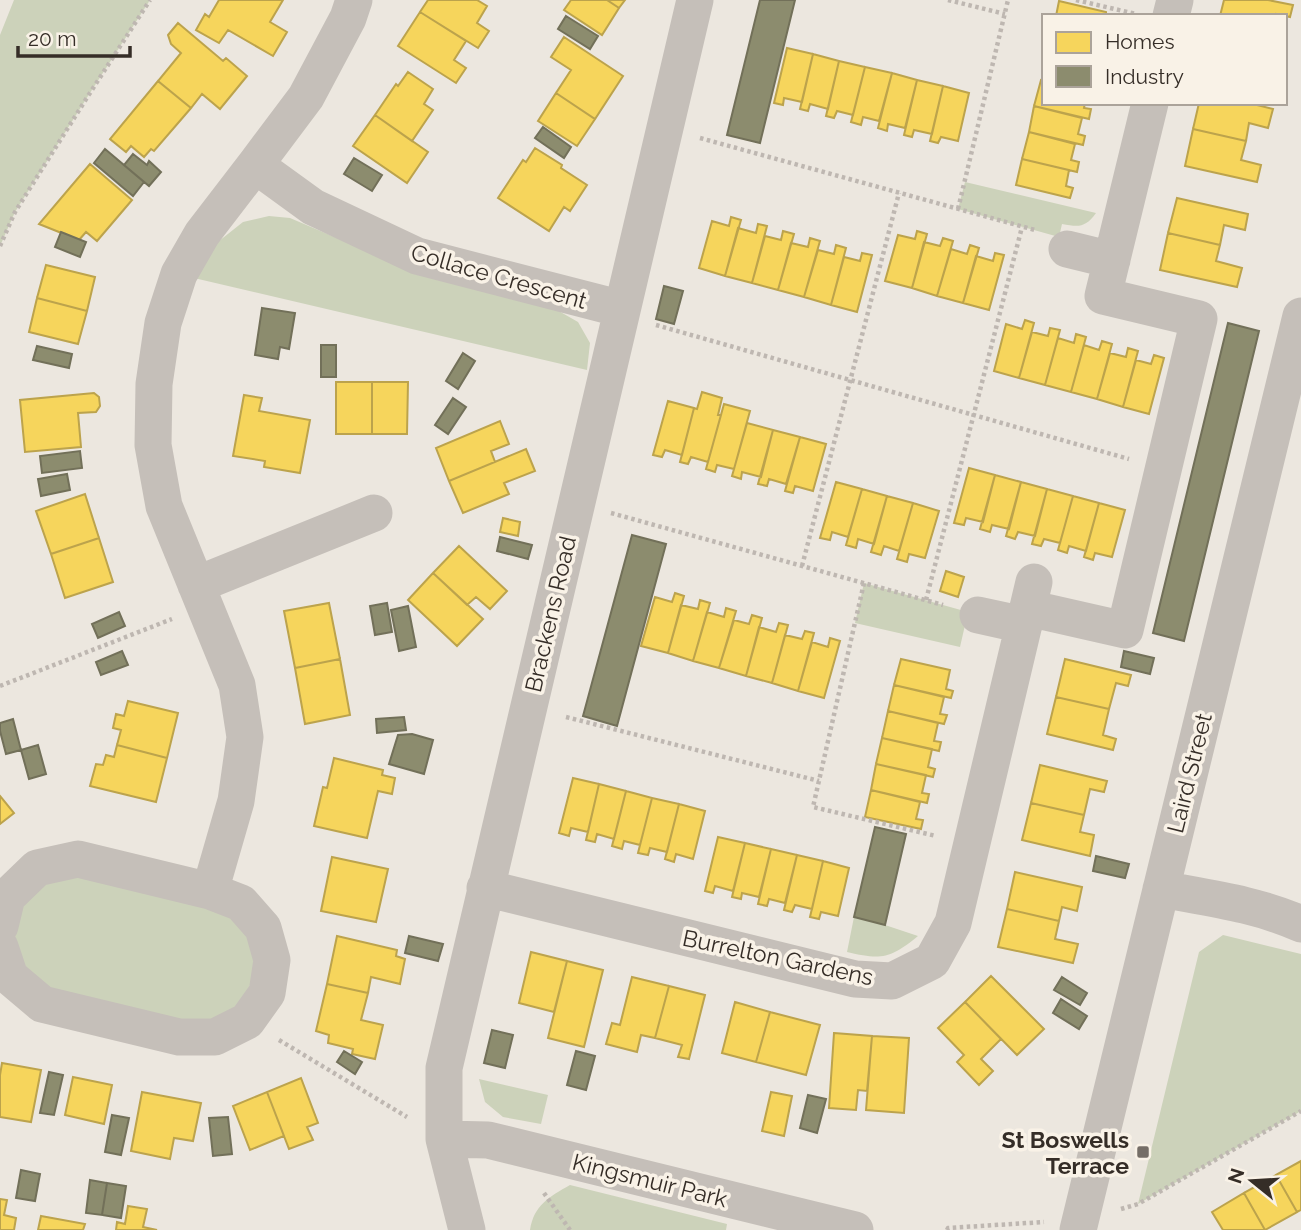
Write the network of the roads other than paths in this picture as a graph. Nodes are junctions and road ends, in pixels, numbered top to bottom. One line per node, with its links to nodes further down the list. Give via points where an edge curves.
1 (354, 0): 4 (street, via 306,97)
2 (695, 0): 7 (street, Brackens Road)
3 (1150, 105): 6 (street)
4 (256, 165): 7 (street, Collace Crescent, via 313,207 417,256); 10 (street, via 202,234 179,274 163,323 154,384 153,445 164,506)
5 (1067, 249): 6 (street)
6 (1112, 260): 11 (street, via 1103,296 1199,319 1125,630)
7 (622, 309): 13 (street, Brackens Road)
8 (1301, 316): 14 (street, Laird Street)
9 (374, 513): 10 (street)
10 (200, 596): 15 (street, via 237,685 245,737 236,802)
11 (1029, 605): 12 (street); 13 (street, Burrelton Gardens, via 953,923 932,961 892,981 855,979)
12 (978, 615)
13 (485, 888): 19 (street, Brackens Road, via 444,1068)
14 (1161, 890): 16 (street, via 1232,902); 22 (street, Laird Street)
15 (210, 891): 17 (street, via 78,859 37,868 7,897); 18 (street, via 241,903 263,928 272,960 267,993 247,1021 215,1037 179,1037 42,1004 10,977)
16 (1301, 924)
17 (0, 926)
18 (0, 947)
19 (444, 1139): 20 (street, Brackens Road); 21 (street, Kingsmuir Park, via 488,1140)
20 (467, 1230)
21 (855, 1230)
22 (1078, 1230)

